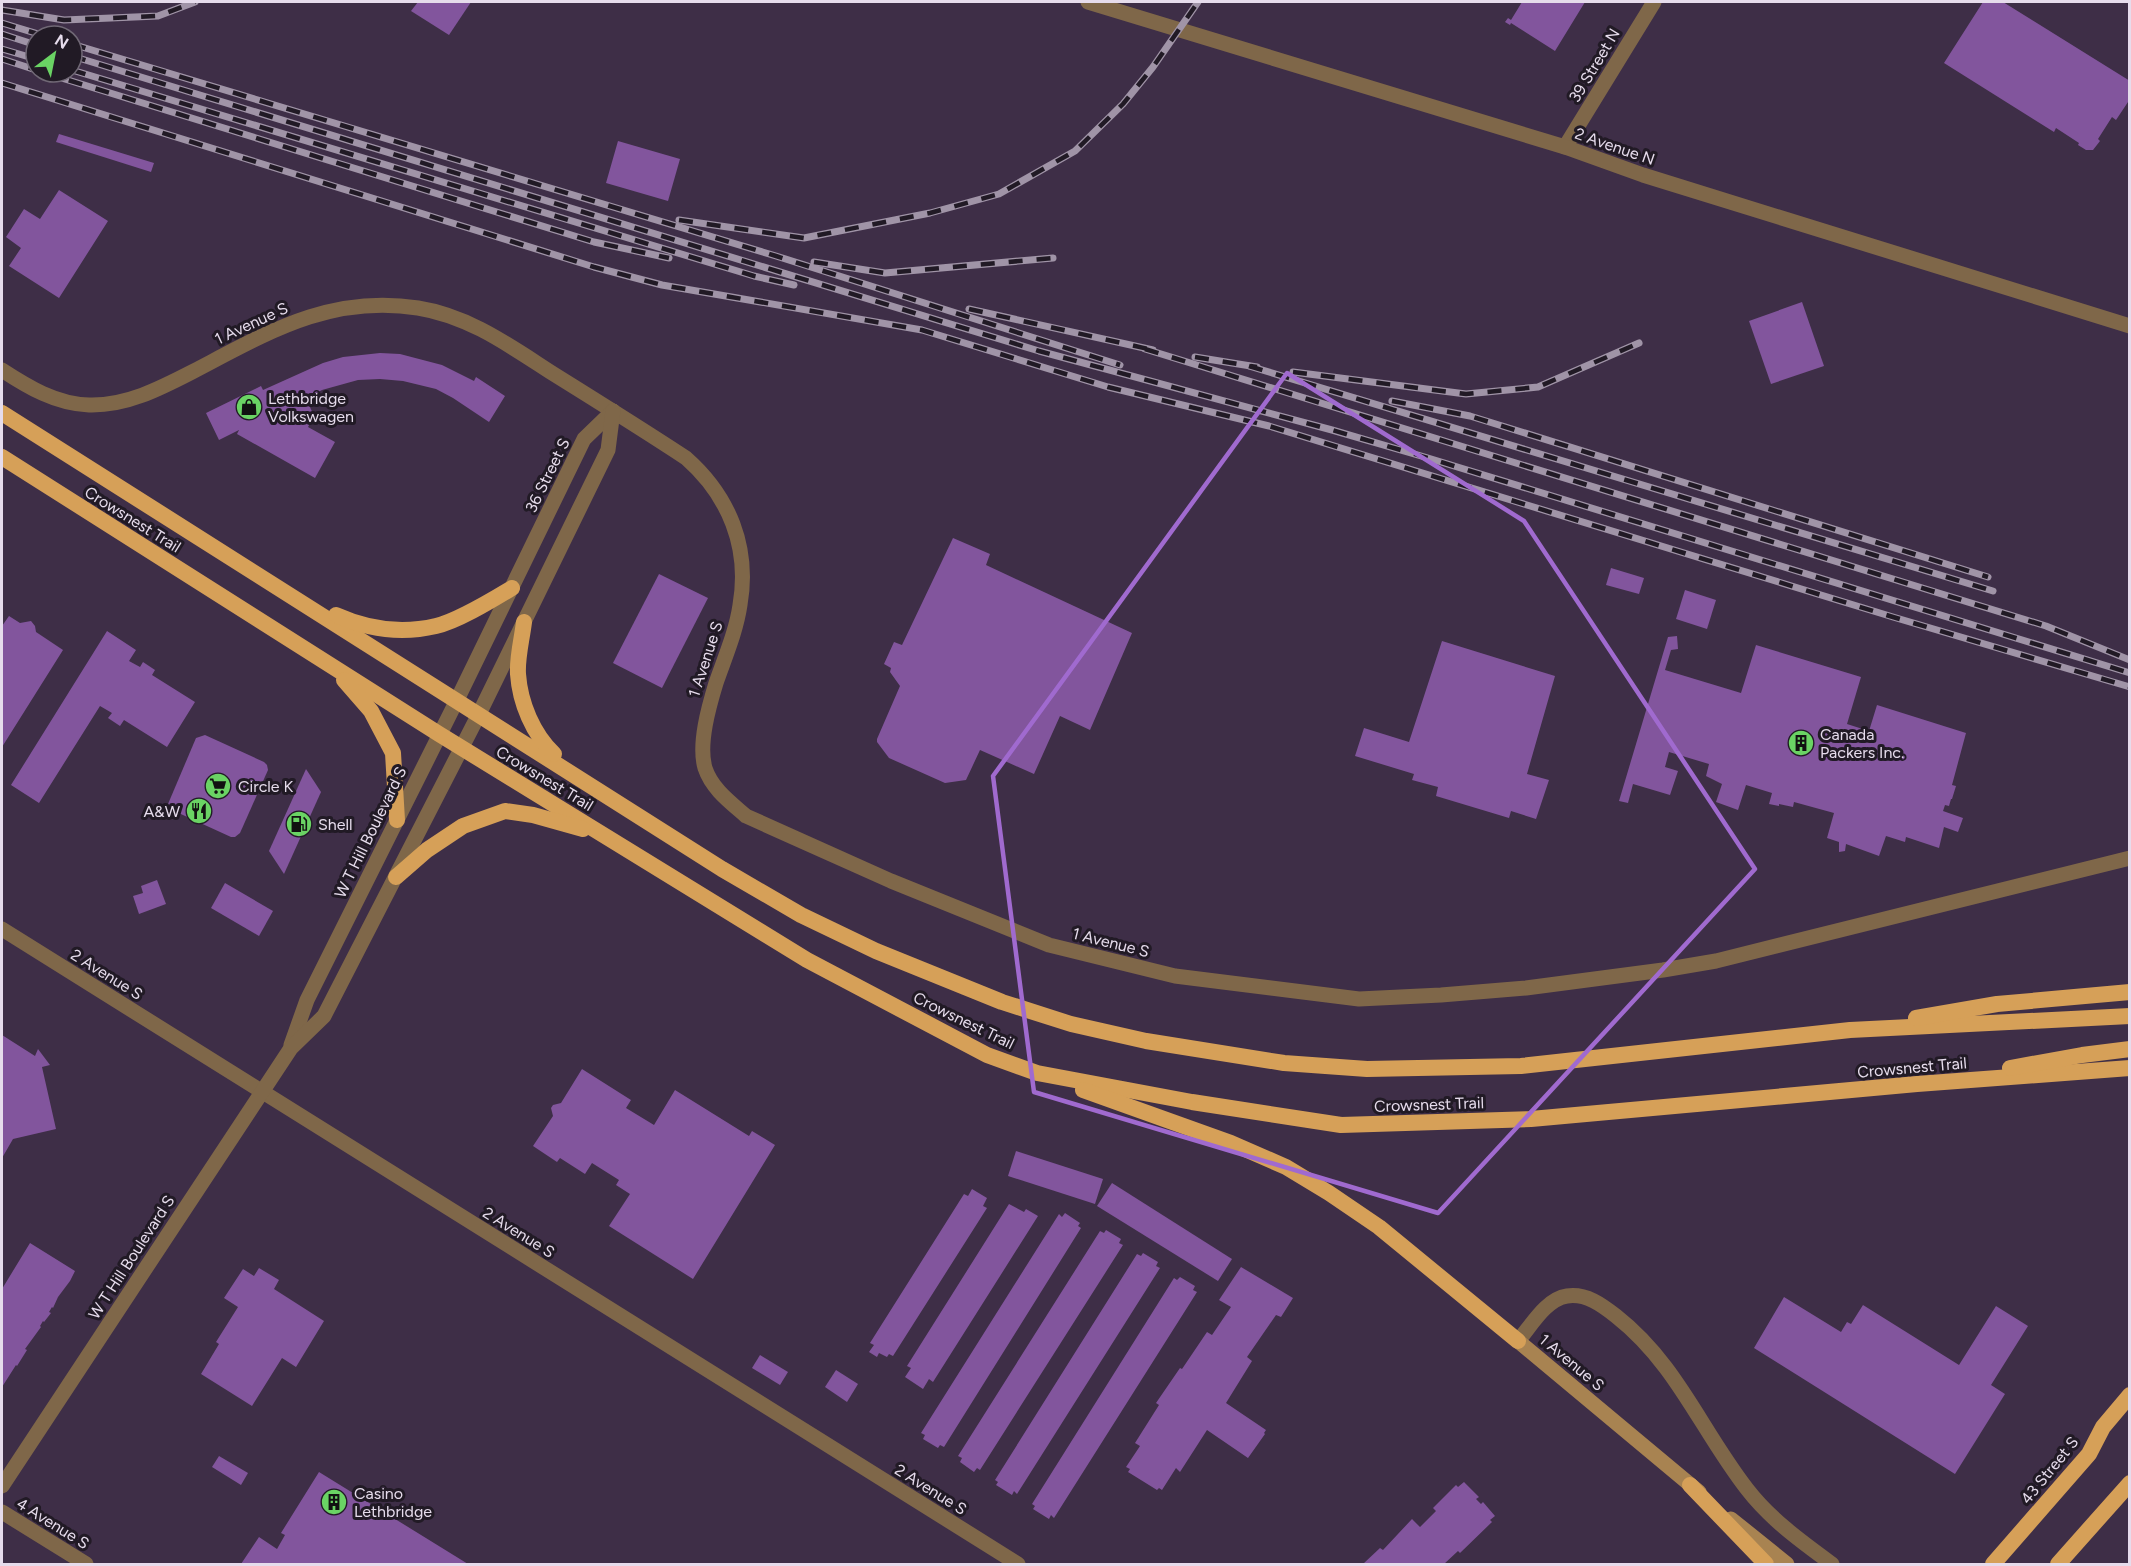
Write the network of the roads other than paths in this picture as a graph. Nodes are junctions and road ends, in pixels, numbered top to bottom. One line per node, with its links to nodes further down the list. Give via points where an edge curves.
1 (1088, 2): 3 (street, 2 Avenue N)
2 (1654, 2): 3 (street, 39 Street N)
3 (1565, 147): 4 (street, 2 Avenue N, via 1654,179)
4 (2130, 326)
5 (2, 370): 6 (street, 1 Avenue S, via 32,390 62,401 89,405 122,402 156,390 283,325 341,308 396,305 440,312 484,330)
6 (613, 411): 9 (street, 36 Street S, via 584,439); 11 (street, via 608,450); 20 (street, 1 Avenue S, via 700,470 723,502 738,537 741,603 706,713 705,768 720,794 746,816 891,881 1049,945 1175,976 1359,999 1441,995 1716,961)
7 (2, 413): 10 (highway, Crowsnest Trail)
8 (2, 457): 12 (highway, Crowsnest Trail)
9 (512, 588): 10 (highway, via 438,626 390,631 349,621); 13 (street, 36 Street S)
10 (291, 596): 13 (highway, Crowsnest Trail)
11 (524, 622): 14 (street); 17 (highway, via 518,673 523,706 543,744)
12 (331, 666): 15 (highway, Crowsnest Trail); 18 (highway, via 370,711 393,753)
13 (457, 700): 14 (highway, Crowsnest Trail); 15 (street, W T Hill Boulevard S)
14 (480, 714): 16 (street, W T Hill Boulevard S); 17 (highway, Crowsnest Trail)
15 (439, 734): 16 (highway, Crowsnest Trail); 18 (street, W T Hill Boulevard S)
16 (462, 748): 19 (highway, Crowsnest Trail); 21 (street, W T Hill Boulevard S)
17 (579, 777): 25 (highway, Crowsnest Trail, via 761,892 876,951 1002,1002 1071,1024 1146,1041 1284,1063 1427,1070 1544,1064)
18 (397, 820): 26 (street, W T Hill Boulevard S, via 307,1000)
19 (602, 834): 21 (highway, via 505,811 463,826); 29 (highway, Crowsnest Trail, via 807,960 987,1055)
20 (2130, 858)
21 (396, 877): 26 (street, W T Hill Boulevard S, via 324,1016)
22 (2, 929): 31 (street, 2 Avenue S)
23 (2130, 993): 25 (highway, via 1996,1004)
24 (2130, 1016): 25 (highway, Crowsnest Trail)
25 (1850, 1030)
26 (291, 1048): 31 (street, W T Hill Boulevard S)
27 (2130, 1049): 30 (highway)
28 (2130, 1068): 30 (highway, Crowsnest Trail)
29 (1037, 1073): 30 (highway, Crowsnest Trail, via 1341,1125 1531,1119); 32 (highway, via 1231,1143 1286,1167 1379,1227)
30 (1917, 1084)
31 (261, 1092): 36 (street, W T Hill Boulevard S); 40 (street, 2 Avenue S)
32 (1518, 1341): 35 (main road, 1 Avenue S); 43 (street, 1 Avenue S, via 1558,1298 1584,1297 1603,1305 1641,1338 1668,1370 1747,1489 1803,1543)
33 (2130, 1395): 44 (highway, 43 Street S, via 2103,1427 2089,1454)
34 (2130, 1483): 38 (highway)
35 (1690, 1485): 41 (highway); 42 (main road, 1 Avenue S)
36 (2, 1486)
37 (2, 1512): 39 (street, 4 Avenue S)
38 (2084, 1535): 45 (highway); 46 (highway)
39 (86, 1564)
40 (1018, 1564)
41 (1767, 1564)
42 (1786, 1564)
43 (1832, 1564)
44 (1994, 1564)
45 (2058, 1564)
46 (2073, 1564)

